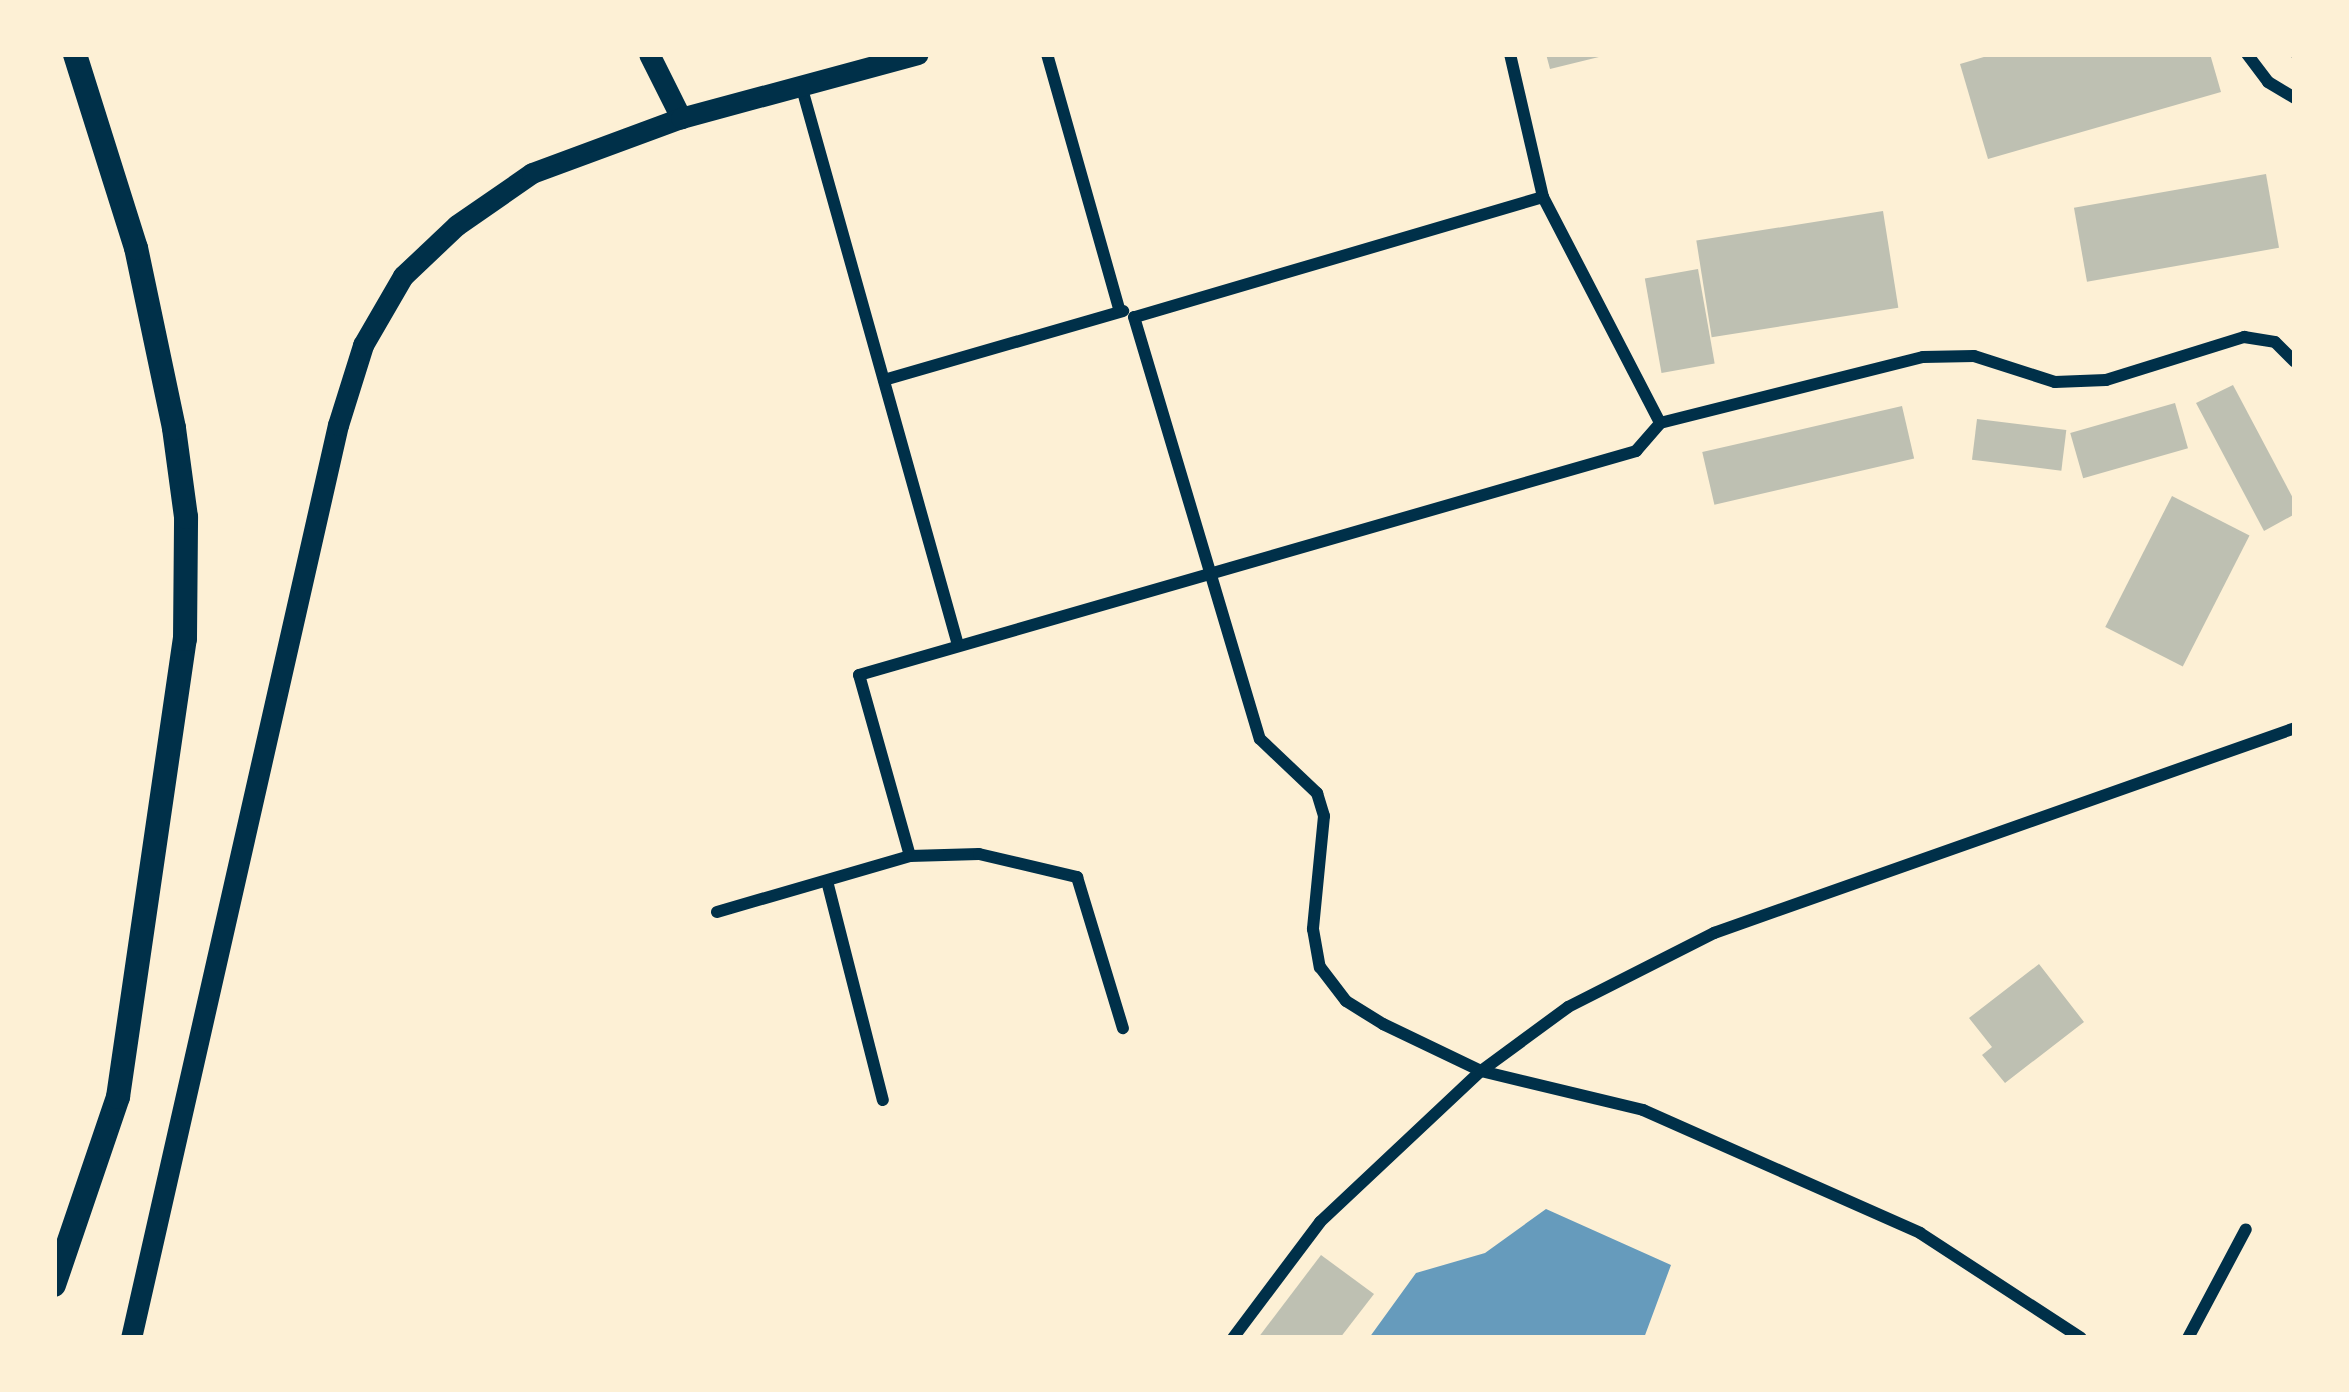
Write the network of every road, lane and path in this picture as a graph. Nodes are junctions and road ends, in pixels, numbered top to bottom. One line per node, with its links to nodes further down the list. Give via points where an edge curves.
1 (75, 54): 26 (main road, via 136,248 174,428 186,517 185,639 118,1097)
2 (649, 54): 9 (street)
3 (918, 54): 7 (street)
4 (1047, 54): 11 (street)
5 (1510, 54): 10 (street)
6 (2247, 54): 8 (street, via 2268,82)
7 (801, 86): 9 (street); 14 (street)
8 (2295, 98)
9 (681, 118): 27 (street, via 532,173 457,225 403,276 364,345 338,425)
10 (1543, 197): 12 (street); 15 (street)
11 (1119, 308): 12 (street); 14 (street)
12 (1134, 317): 16 (street)
13 (2295, 362): 15 (street, via 2275,342 2243,337 2106,380 2055,382 1974,356 1923,357)
14 (884, 380): 17 (street)
15 (1660, 423): 16 (street, via 1636,451)
16 (1213, 570): 17 (street); 23 (street, via 1260,740 1317,793 1324,816 1313,929 1320,967 1346,1000 1383,1024)
17 (958, 645): 19 (street, via 859,675)
18 (2295, 728): 23 (street, via 1714,933 1568,1007)
19 (910, 856): 20 (street); 22 (street, via 979,854 1077,877)
20 (827, 881): 21 (street); 24 (street)
21 (717, 912)
22 (1123, 1028)
23 (1481, 1071): 28 (street, via 1320,1222); 29 (street, via 1643,1110 1920,1233)
24 (883, 1100)
25 (2246, 1229): 30 (street)
26 (54, 1285)
27 (131, 1338)
28 (1233, 1338)
29 (2081, 1338)
30 (2188, 1338)

